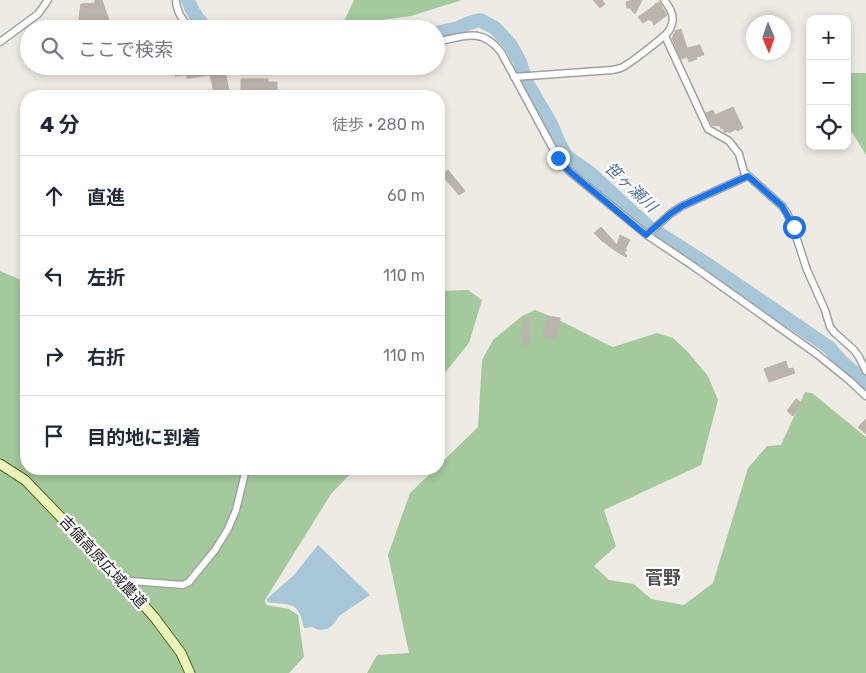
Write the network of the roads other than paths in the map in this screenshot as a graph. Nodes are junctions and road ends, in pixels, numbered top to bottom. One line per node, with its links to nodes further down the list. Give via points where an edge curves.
1 (48, 0): 4 (street)
2 (176, 0): 5 (street)
3 (664, 0): 7 (street, via 673,15 671,29)
4 (30, 20)
5 (183, 20)
6 (20, 27): 9 (street)
7 (665, 36): 10 (street, via 623,67); 11 (street, via 708,129 734,148)
8 (445, 40): 10 (street, via 478,35 491,41)
9 (0, 42)
10 (517, 77): 12 (street, via 558,158 569,171)
11 (748, 176): 12 (street, via 682,206); 13 (street, via 786,213 830,327 854,350)
12 (648, 234): 14 (street, via 818,355)
13 (866, 371)
14 (866, 395)
15 (0, 464): 17 (street, 吉備高原広域農道, via 25,480)
16 (245, 475): 17 (street, via 228,529 189,582 183,585 130,581)
17 (124, 584): 18 (street, 吉備高原広域農道, via 181,653)
18 (190, 673)

